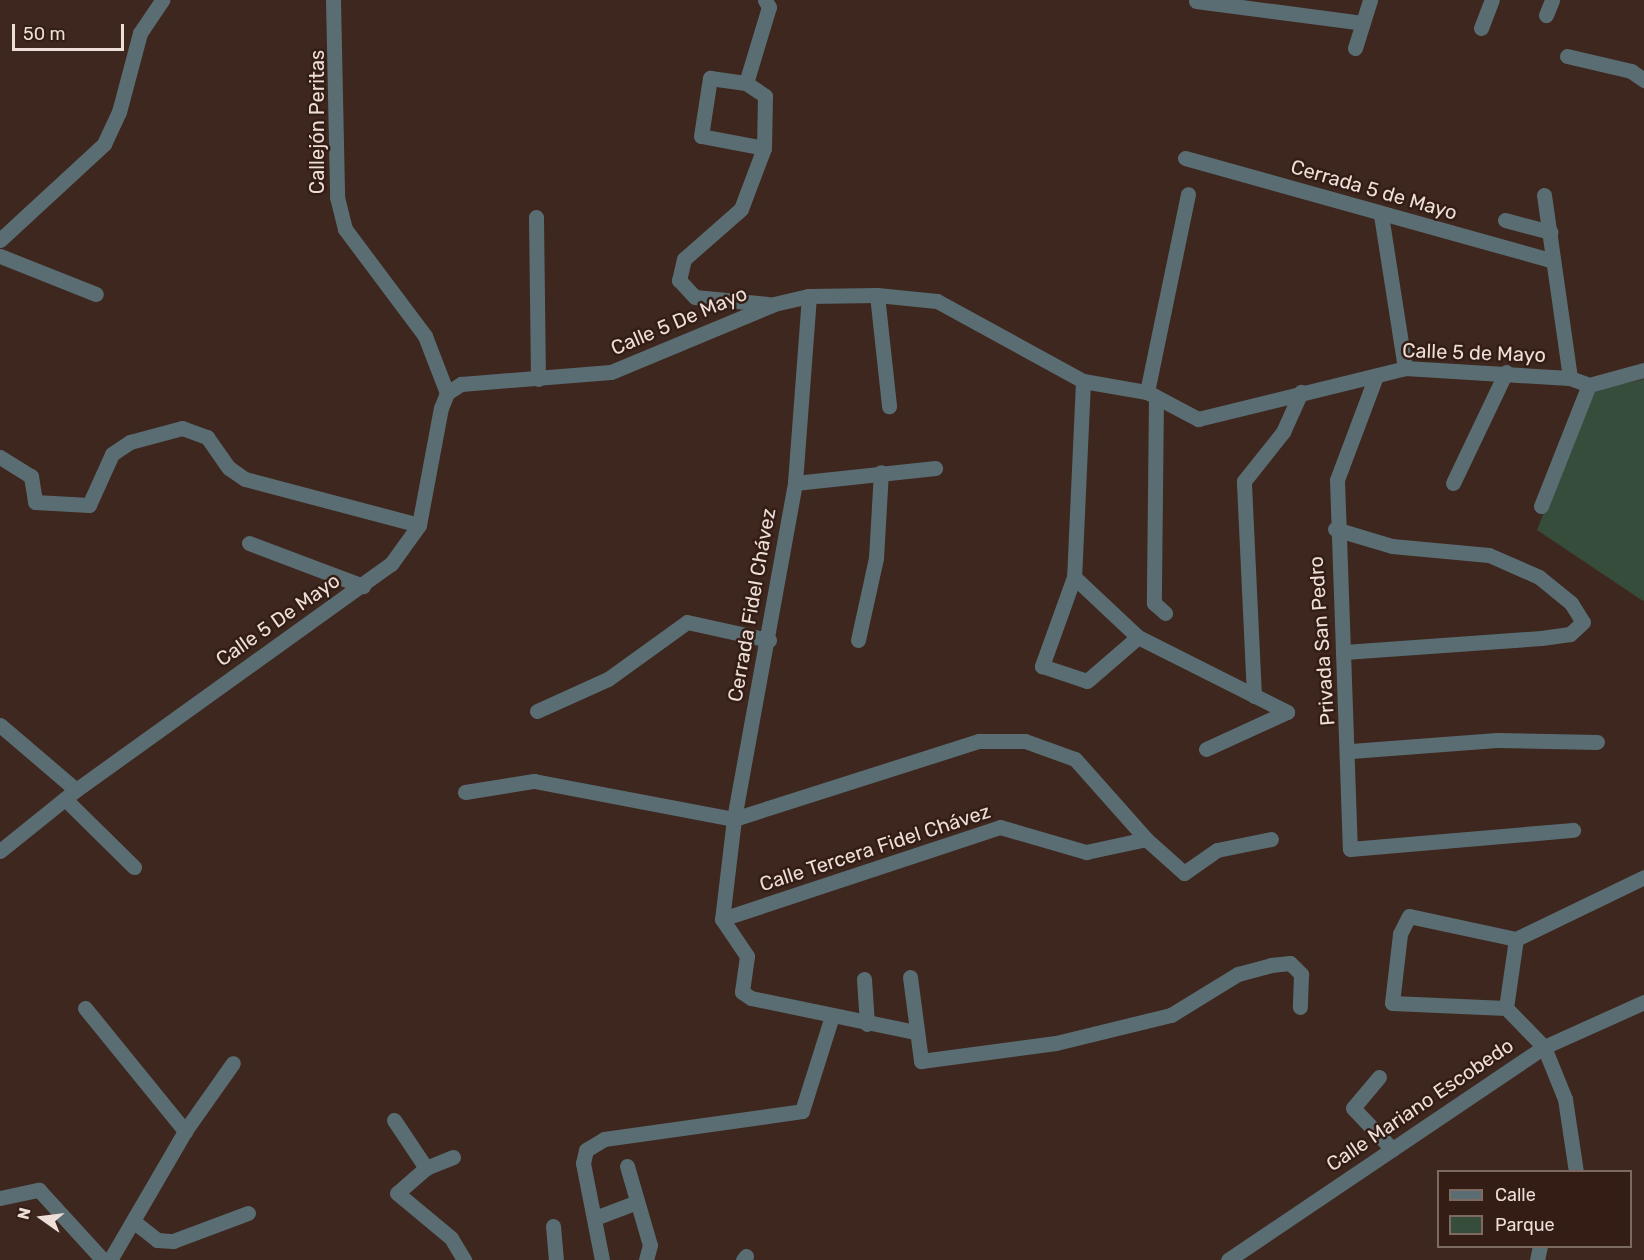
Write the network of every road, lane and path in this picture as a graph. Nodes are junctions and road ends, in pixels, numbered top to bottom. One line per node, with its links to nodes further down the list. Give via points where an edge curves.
1 (162, 0): 24 (street, via 140,33 119,112 104,144)
2 (333, 0): 40 (street, Callejón Peritas, via 337,197 345,229 425,336)
3 (765, 0): 15 (street, via 769,7)
4 (1370, 0): 10 (street)
5 (1492, 0): 11 (street)
6 (1552, 0): 9 (street)
7 (1196, 1): 8 (street)
8 (1262, 4): 10 (street)
9 (1546, 15)
10 (1363, 23): 12 (street)
11 (1481, 28)
12 (1355, 48)
13 (1567, 56): 14 (street, via 1631,70)
14 (1644, 80)
15 (746, 83): 16 (street, via 765,96); 16 (street, via 710,78 701,136)
16 (764, 148): 30 (street, via 741,209 684,259 679,280 695,297)
17 (1185, 158): 20 (street, Cerrada 5 de Mayo)
18 (1188, 194): 41 (street)
19 (1544, 195): 23 (street)
20 (1381, 215): 26 (street, Cerrada 5 de Mayo); 31 (street)
21 (536, 217): 36 (street)
22 (1505, 220): 23 (street)
23 (1550, 232): 26 (street)
24 (0, 240)
25 (0, 256): 27 (street)
26 (1553, 261): 35 (street)
27 (96, 294)
28 (877, 295): 29 (street, Calle 5 De Mayo); 37 (street, Calle 5 De Mayo, via 937,301); 42 (street)
29 (809, 296): 30 (street, Calle 5 De Mayo); 46 (street, Cerrada Fidel Chávez)
30 (774, 304): 36 (street, Calle 5 De Mayo, via 611,372)
31 (1404, 368): 33 (street, Calle 5 de Mayo); 34 (street, Calle 5 de Mayo)
32 (1644, 370): 38 (street)
33 (1506, 372): 35 (street, Calle 5 de Mayo); 47 (street)
34 (1376, 376): 39 (street, Calle 5 de Mayo); 50 (street, Privada San Pedro, via 1337,480)
35 (1570, 378): 38 (street, Calle 5 de Mayo)
36 (538, 379): 40 (street, Calle 5 De Mayo, via 460,384)
37 (1083, 381): 41 (street, Calle 5 de Mayo); 52 (street)
38 (1589, 385): 48 (street)
39 (1301, 392): 41 (street, Calle 5 de Mayo, via 1198,419); 59 (street, via 1283,432 1244,482)
40 (447, 393): 49 (street, Calle 5 De Mayo)
41 (1152, 395): 54 (street, via 1154,603)
42 (889, 406)
43 (0, 457): 49 (street, via 31,476 35,502 90,505 112,454 130,442 182,428 207,437 229,468 245,479)
44 (935, 468): 45 (street)
45 (881, 472): 46 (street); 57 (street, via 876,558)
46 (795, 483): 56 (street, Cerrada Fidel Chávez)
47 (1453, 483)
48 (1541, 506)
49 (419, 525): 53 (street, Calle 5 De Mayo, via 391,564)
50 (1335, 529): 58 (street, Privada San Pedro); 58 (street, via 1392,546 1489,555 1539,577 1571,603 1582,622 1570,634 1541,638)
51 (249, 543): 53 (street)
52 (1074, 577): 55 (street); 55 (street, via 1042,666 1087,681)
53 (363, 586): 66 (street, Calle 5 De Mayo)
54 (1166, 612)
55 (1138, 637): 59 (street)
56 (769, 640): 60 (street, via 687,622 608,679); 67 (street, Cerrada Fidel Chávez)
57 (858, 640)
58 (1344, 652): 64 (street, Privada San Pedro)
59 (1254, 696): 63 (street, Privada San Pedro, via 1287,712)
60 (537, 711)
61 (0, 725): 66 (street)
62 (1597, 742): 64 (street, via 1497,740)
63 (1206, 749)
64 (1351, 751): 68 (street, Privada San Pedro, via 1350,849 1506,839)
65 (465, 792): 67 (street, via 534,781)
66 (70, 794): 71 (street, Calle 5 De Mayo); 72 (street)
67 (734, 819): 69 (street, via 979,741 1025,741 1075,759); 74 (street, Cerrada Fidel Chávez)
68 (1573, 830)
69 (1146, 839): 70 (street, via 1184,873 1217,849); 74 (street, Calle Tercera Fidel Chávez, via 1086,852 1000,827)
70 (1271, 839)
71 (0, 851)
72 (134, 867)
73 (1644, 877): 75 (street)
74 (722, 919): 82 (street, via 747,956 742,992)
75 (1516, 939): 81 (street, Calle Mariano Escobedo); 81 (street, via 1409,916 1400,934 1392,1003)
76 (864, 978): 83 (street)
77 (910, 978): 84 (street)
78 (1644, 1002): 85 (street, Calle Mariano Escobedo)
79 (1300, 1007): 84 (street, via 1301,974 1290,963 1238,974 1171,1015 1056,1043 921,1061)
80 (85, 1008): 89 (street)
81 (1506, 1008): 85 (street)
82 (832, 1016): 83 (street); 98 (street, via 802,1111 604,1139 586,1150 583,1163)
83 (867, 1024): 84 (street)
84 (915, 1032)
85 (1544, 1047): 90 (street, Calle Mariano Escobedo); 94 (street, via 1565,1099)
86 (233, 1063): 89 (street)
87 (1379, 1077): 90 (street, via 1353,1108)
88 (394, 1120): 93 (street)
89 (185, 1131): 99 (street)
90 (1392, 1149): 107 (street, Calle Mariano Escobedo)
91 (453, 1157): 93 (street)
92 (627, 1166): 96 (street)
93 (426, 1168): 103 (street, via 397,1194 451,1238)
94 (1576, 1170)
95 (0, 1198): 101 (street, via 39,1190)
96 (637, 1202): 98 (street); 106 (street, via 650,1245)
97 (248, 1214): 99 (street, via 173,1240 157,1240)
98 (596, 1218): 105 (street)
99 (133, 1221): 102 (street)
100 (553, 1226): 104 (street)
101 (103, 1260)
102 (110, 1260)
103 (464, 1260)
104 (556, 1260)
105 (602, 1260)
106 (646, 1260)
107 (1228, 1260)

